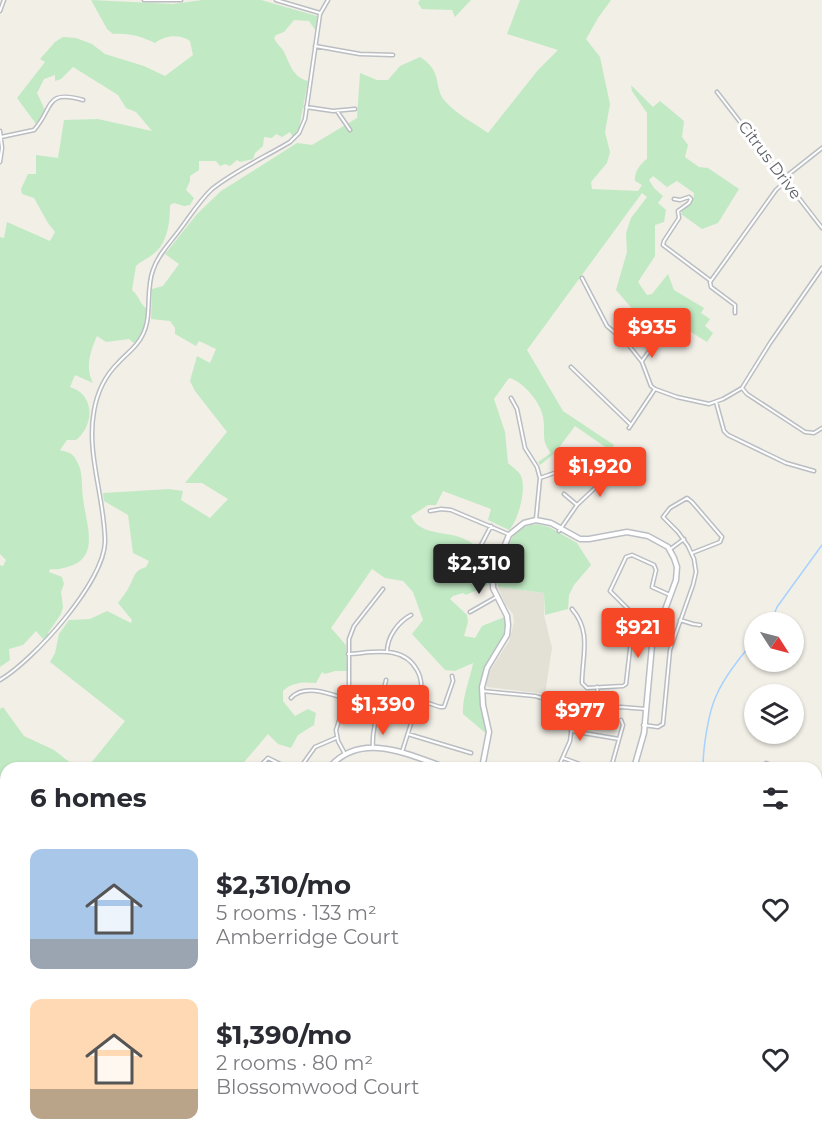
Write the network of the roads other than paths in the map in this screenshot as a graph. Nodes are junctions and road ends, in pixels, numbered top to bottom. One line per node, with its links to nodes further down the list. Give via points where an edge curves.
1 (4, 0): 7 (street)
2 (144, 0): 3 (street)
3 (158, 0): 4 (street)
4 (181, 0)
5 (276, 0): 8 (street)
6 (328, 0): 8 (street)
7 (0, 11)
8 (320, 14): 9 (street)
9 (315, 46): 10 (street); 13 (street)
10 (393, 55)
11 (717, 92): 21 (street, Citrus Drive)
12 (83, 100): 18 (street, via 57,98 34,130)
13 (306, 107): 15 (street); 64 (street, via 303,124 293,140 211,190 157,260 149,282 145,331 106,378 94,410 92,436 105,540 101,562 58,628 28,659)
14 (356, 109): 15 (street)
15 (337, 111): 16 (street)
16 (350, 130)
17 (0, 131): 18 (street)
18 (1, 137): 20 (street)
19 (822, 148): 21 (street)
20 (0, 162)
21 (785, 180): 23 (street, Citrus Drive); 26 (street)
22 (674, 199): 26 (street, via 691,199 678,211 679,218 663,245)
23 (822, 228)
24 (822, 268): 31 (street)
25 (582, 279): 29 (street, via 607,326)
26 (711, 281): 27 (street, via 710,286 734,304)
27 (735, 313)
28 (670, 322): 29 (street)
29 (642, 362): 32 (street)
30 (571, 367): 32 (street, via 629,426)
31 (742, 388): 34 (street); 35 (street, via 805,432)
32 (655, 389): 34 (street, via 697,402)
33 (511, 398): 39 (street, via 525,448)
34 (716, 402): 38 (street, via 728,435 784,462)
35 (822, 428)
36 (616, 451): 37 (street)
37 (606, 467): 39 (street, via 580,451 560,471); 41 (street, via 596,488)
38 (814, 471)
39 (540, 478): 43 (street)
40 (564, 494): 41 (street)
41 (577, 505): 45 (street)
42 (430, 511): 44 (street, via 448,510)
43 (536, 521): 45 (street, via 546,521); 46 (street, via 524,523)
44 (491, 526): 46 (street); 48 (street)
45 (560, 530): 49 (street, via 585,540 636,533 654,538)
46 (510, 536): 53 (street, via 493,574)
47 (684, 539): 49 (street); 50 (street); 50 (street, via 663,518 670,508 688,499 723,538)
48 (479, 549)
49 (670, 550): 52 (street, via 677,571)
50 (692, 554): 58 (street, via 696,577)
51 (382, 589): 62 (street, via 351,632)
52 (669, 595): 57 (street, via 651,587 654,565 629,555 610,591); 60 (street)
53 (497, 596): 55 (street); 67 (street, via 507,616 508,630 485,674)
54 (572, 609): 66 (street, via 585,634 582,683)
55 (470, 612)
56 (411, 615): 61 (street, via 390,636)
57 (638, 617): 60 (street); 66 (street, via 626,684)
58 (680, 620): 59 (street); 75 (street, via 669,655 663,723 658,727)
59 (700, 624)
60 (657, 625): 73 (street)
61 (387, 652): 62 (street); 70 (street, via 398,653 415,665 422,682)
62 (348, 654): 69 (street, via 350,684)
63 (452, 676): 70 (street, via 444,706)
64 (0, 680)
65 (386, 680): 80 (street)
66 (597, 687): 72 (street)
67 (482, 691): 71 (street, via 535,696); 88 (street, via 491,726)
68 (291, 698): 69 (street, via 313,690)
69 (346, 699): 78 (street, via 337,722)
70 (419, 700): 77 (street)
71 (574, 708): 72 (street); 76 (street)
72 (600, 708): 73 (street)
73 (645, 709): 75 (street)
74 (621, 720): 79 (street)
75 (644, 725): 92 (street)
76 (572, 731): 79 (street); 84 (street)
77 (408, 734): 81 (street); 82 (street)
78 (336, 738): 83 (street); 85 (street, via 315,747)
79 (620, 739): 91 (street)
80 (373, 747): 81 (street); 83 (street)
81 (402, 753): 87 (street)
82 (471, 753)
83 (345, 754): 86 (street)
84 (563, 758): 89 (street); 90 (street)
85 (304, 762)
86 (336, 762)
87 (424, 762)
88 (485, 762)
89 (561, 762)
90 (574, 762)
91 (613, 762)
92 (635, 762)

